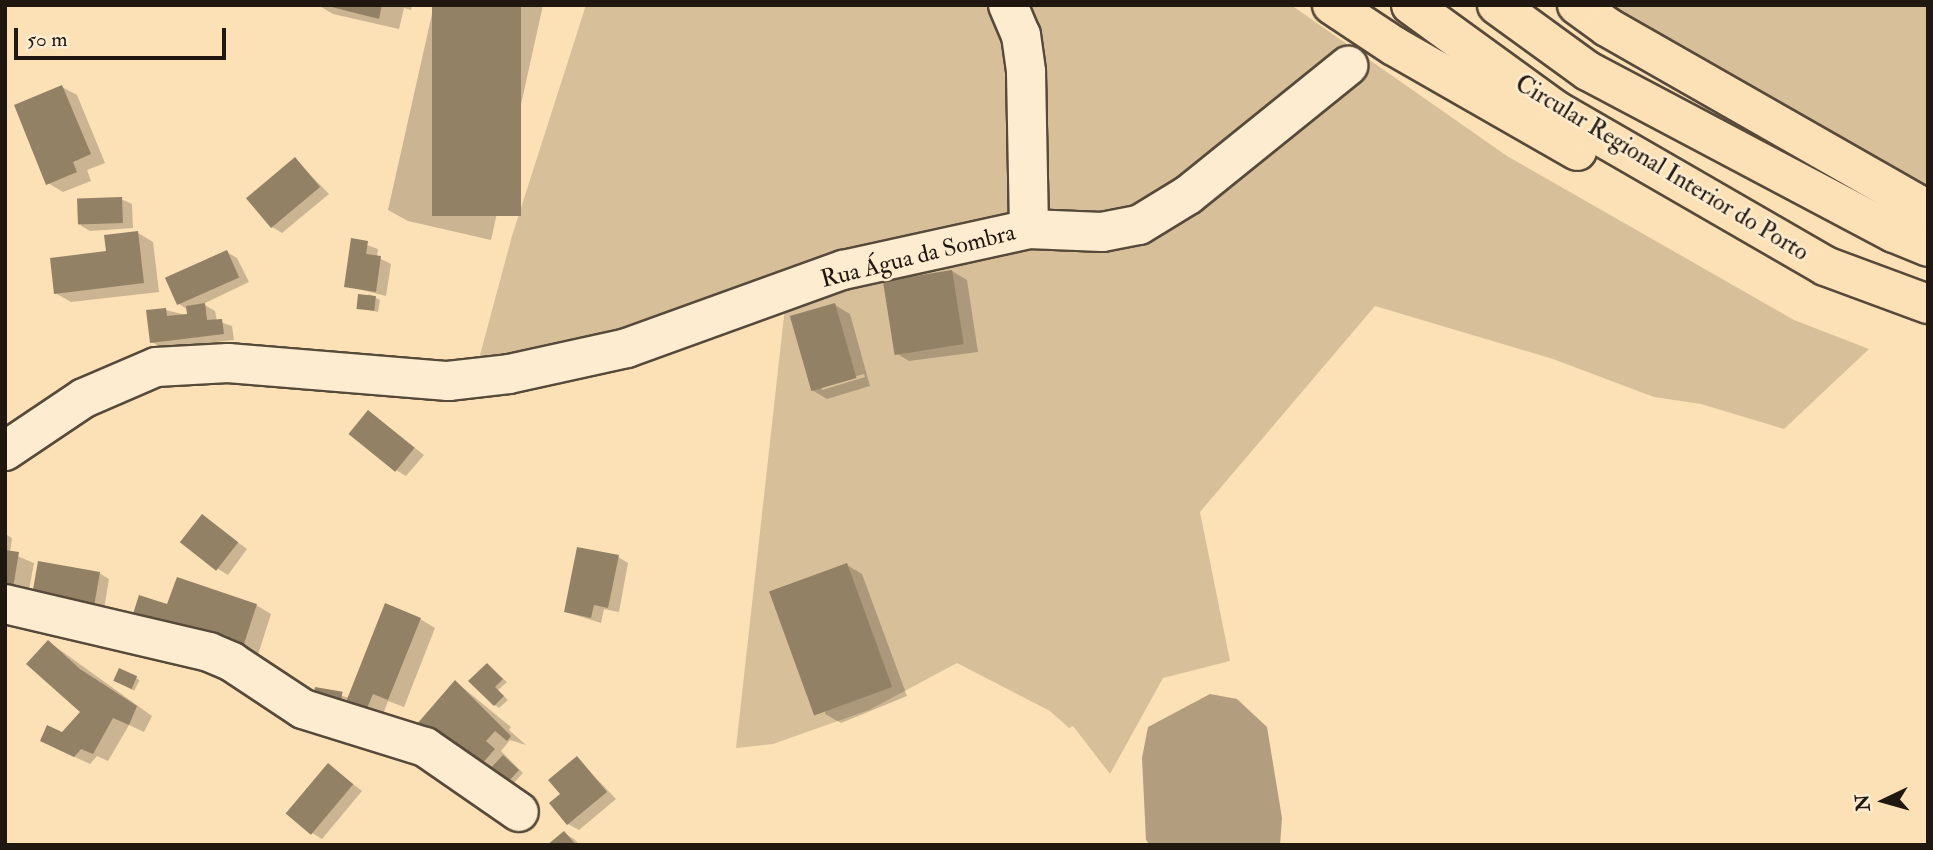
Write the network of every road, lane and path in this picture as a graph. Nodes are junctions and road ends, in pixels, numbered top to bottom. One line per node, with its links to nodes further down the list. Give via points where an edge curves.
1 (1008, 5): 8 (street, via 1021,35 1026,72)
2 (1332, 5): 10 (highway, via 1405,53 1756,252)
3 (1411, 5): 10 (highway, Circular Regional Interior do Porto, via 1557,111)
4 (1497, 5): 9 (highway, Circular Regional Interior do Porto, via 1588,71)
5 (1577, 5): 7 (highway, via 1607,27)
6 (1348, 66): 8 (street, Rua Água da Sombra, via 1188,195 1139,225 1102,232)
7 (1928, 209)
8 (1029, 229): 12 (street, Rua Água da Sombra, via 843,270 584,360 448,381 228,363 156,367 84,398)
9 (1928, 247)
10 (1825, 266): 11 (highway, Circular Regional Interior do Porto)
11 (1928, 304)
12 (5, 451)
13 (5, 604): 14 (street, via 209,652 303,709 425,747)
14 (519, 812)

